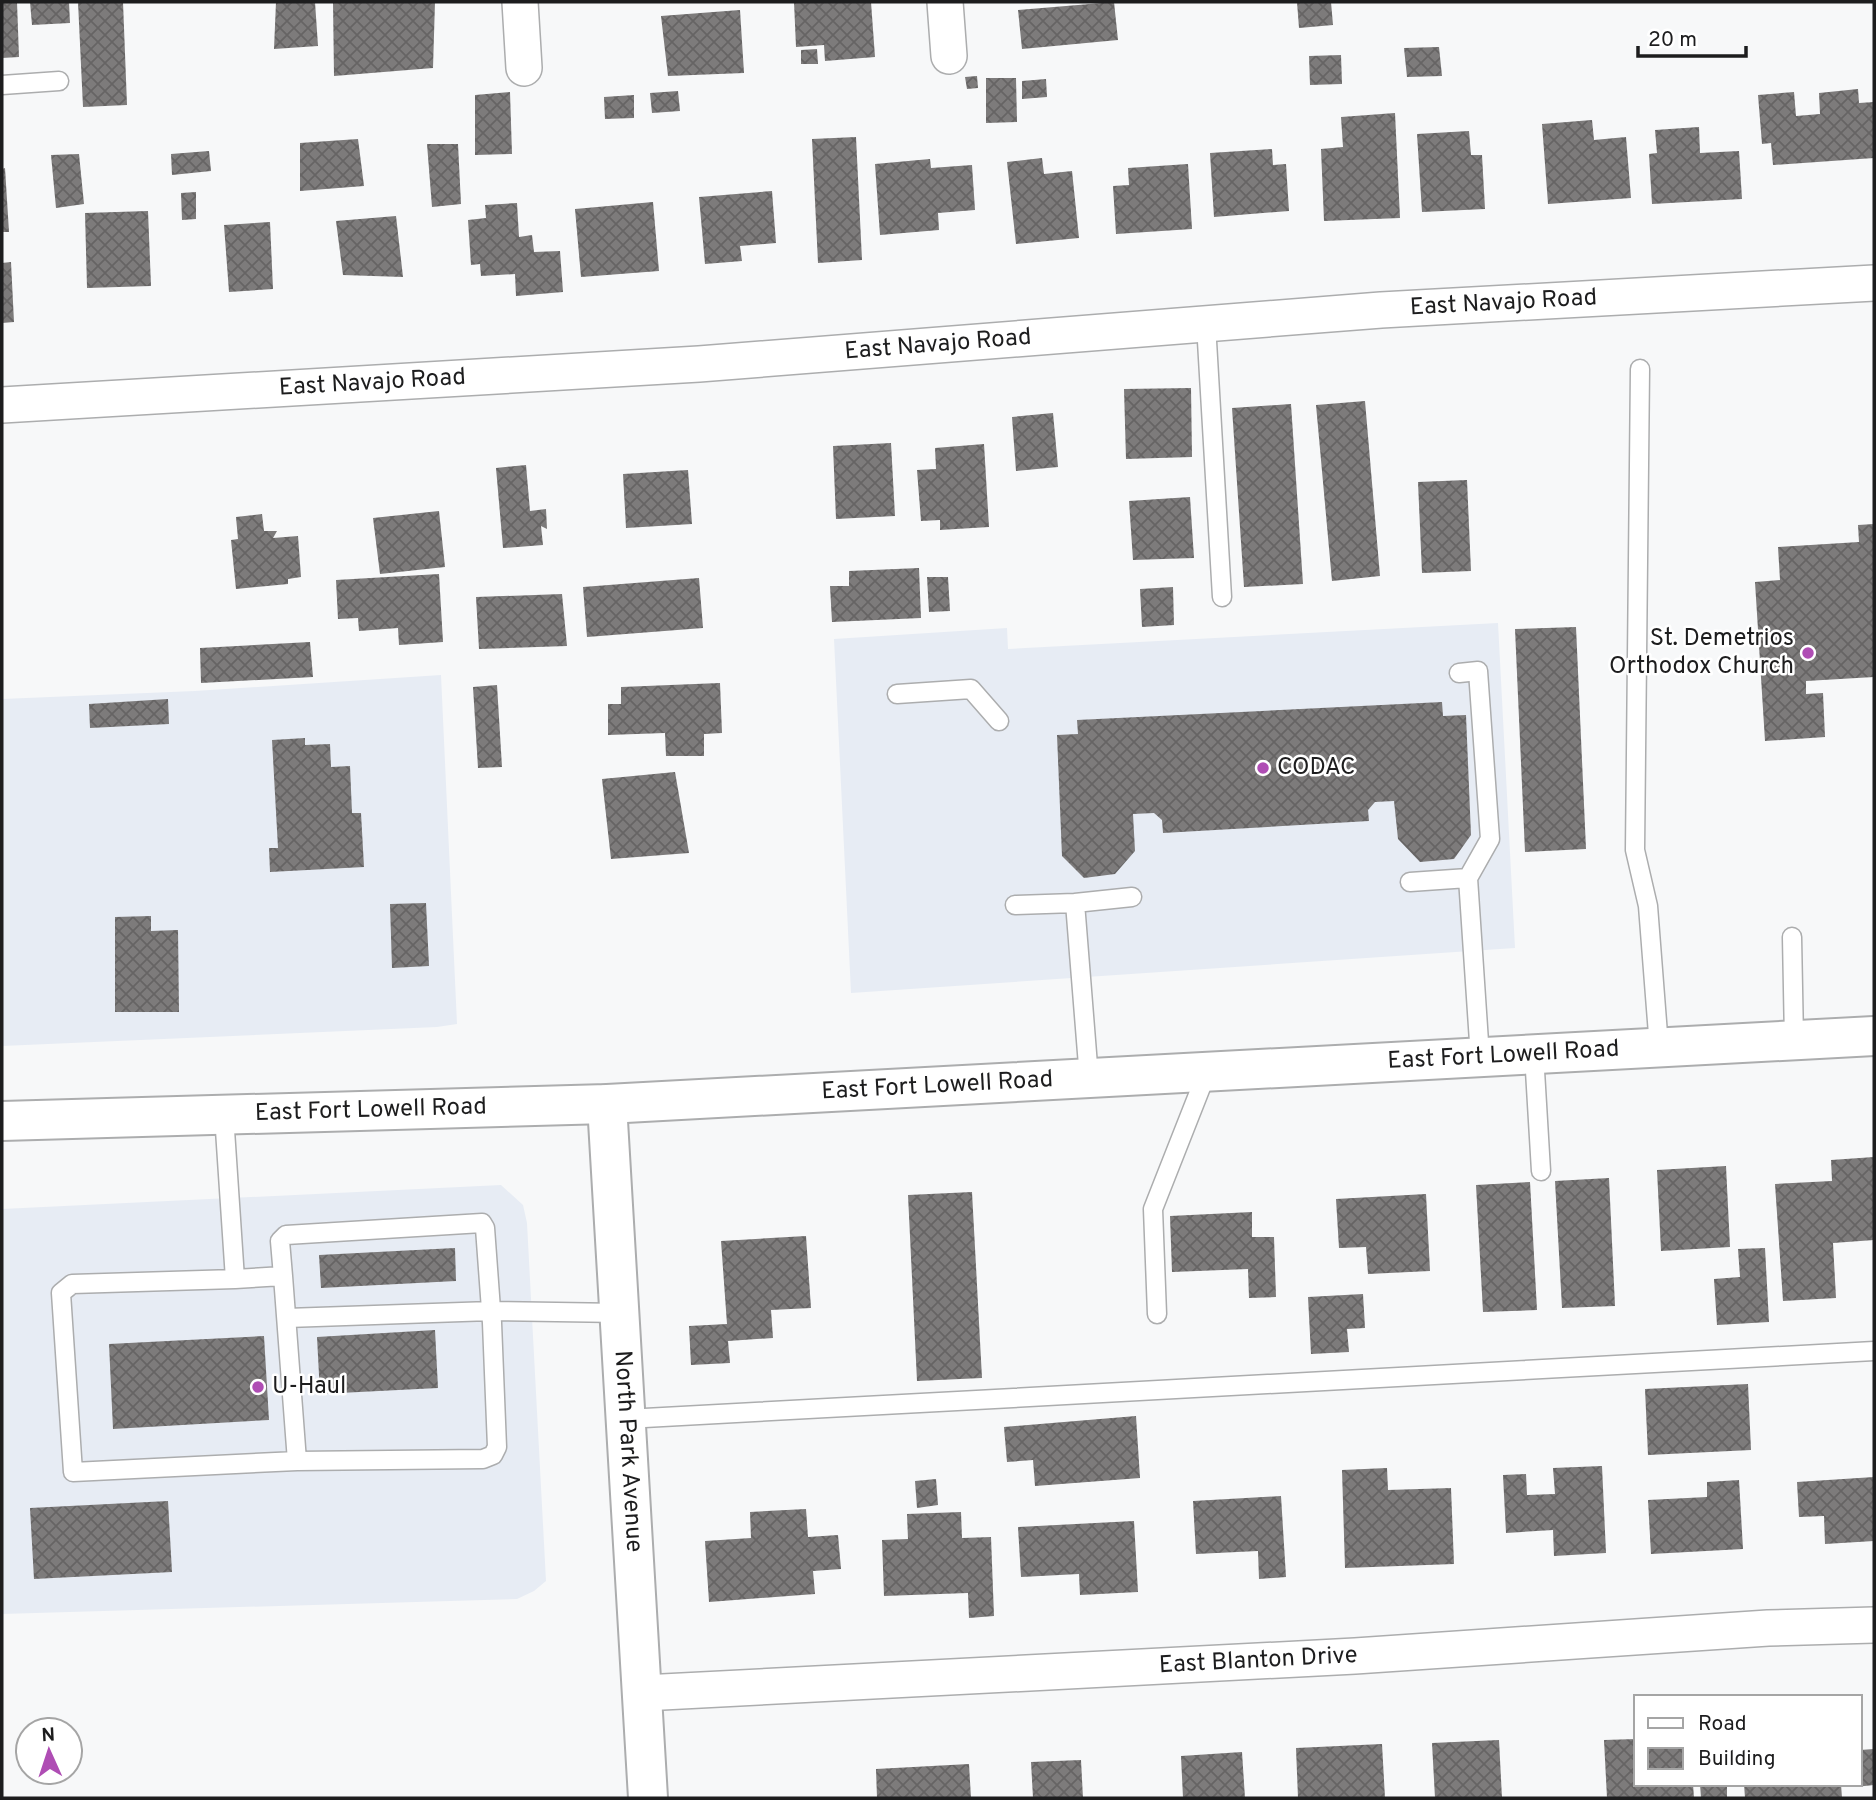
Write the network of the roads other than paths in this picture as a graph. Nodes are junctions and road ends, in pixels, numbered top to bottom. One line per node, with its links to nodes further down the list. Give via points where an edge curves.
1 (520, 2): 4 (street)
2 (945, 2): 3 (street)
3 (949, 57)
4 (524, 68)
5 (59, 81): 6 (lane)
6 (2, 85)
7 (1874, 283): 8 (street, East Navajo Road)
8 (1206, 324): 10 (street, East Navajo Road, via 699,364); 11 (lane)
9 (1640, 369): 23 (lane, via 1635,850 1648,906)
10 (2, 405)
11 (1222, 597)
12 (1459, 673): 15 (lane, via 1478,671 1490,839)
13 (897, 694): 14 (lane, via 971,689)
14 (999, 721)
15 (1468, 878): 16 (lane); 25 (lane)
16 (1410, 882)
17 (1132, 897): 18 (lane)
18 (1075, 903): 19 (lane); 27 (lane)
19 (1015, 905)
20 (1792, 937): 22 (lane)
21 (1874, 1036): 22 (main road, East Fort Lowell Road)
22 (1794, 1040): 23 (main road, East Fort Lowell Road)
23 (1659, 1047): 24 (main road, East Fort Lowell Road)
24 (1534, 1054): 25 (main road, East Fort Lowell Road); 31 (lane)
25 (1480, 1057): 26 (main road, East Fort Lowell Road)
26 (1207, 1072): 27 (main road, East Fort Lowell Road); 36 (lane, via 1153,1209)
27 (1089, 1078): 28 (main road, East Fort Lowell Road)
28 (607, 1104): 29 (main road, East Fort Lowell Road); 35 (main road, North Park Avenue)
29 (225, 1115): 30 (main road, East Fort Lowell Road); 33 (lane)
30 (2, 1121)
31 (1541, 1171)
32 (284, 1276): 33 (lane); 34 (lane, via 280,1241 286,1235 482,1223); 37 (lane)
33 (235, 1279): 40 (lane, via 72,1284 65,1288 61,1293 73,1472)
34 (491, 1311): 35 (lane); 37 (lane); 40 (lane, via 497,1447 493,1455 483,1460)
35 (621, 1313): 39 (main road, North Park Avenue)
36 (1157, 1314)
37 (287, 1318): 40 (lane)
38 (1874, 1352): 39 (lane)
39 (626, 1419): 42 (main road, North Park Avenue)
40 (297, 1461)
41 (1874, 1625): 42 (street, East Blanton Drive)
42 (643, 1693): 43 (main road, North Park Avenue)
43 (648, 1798)

